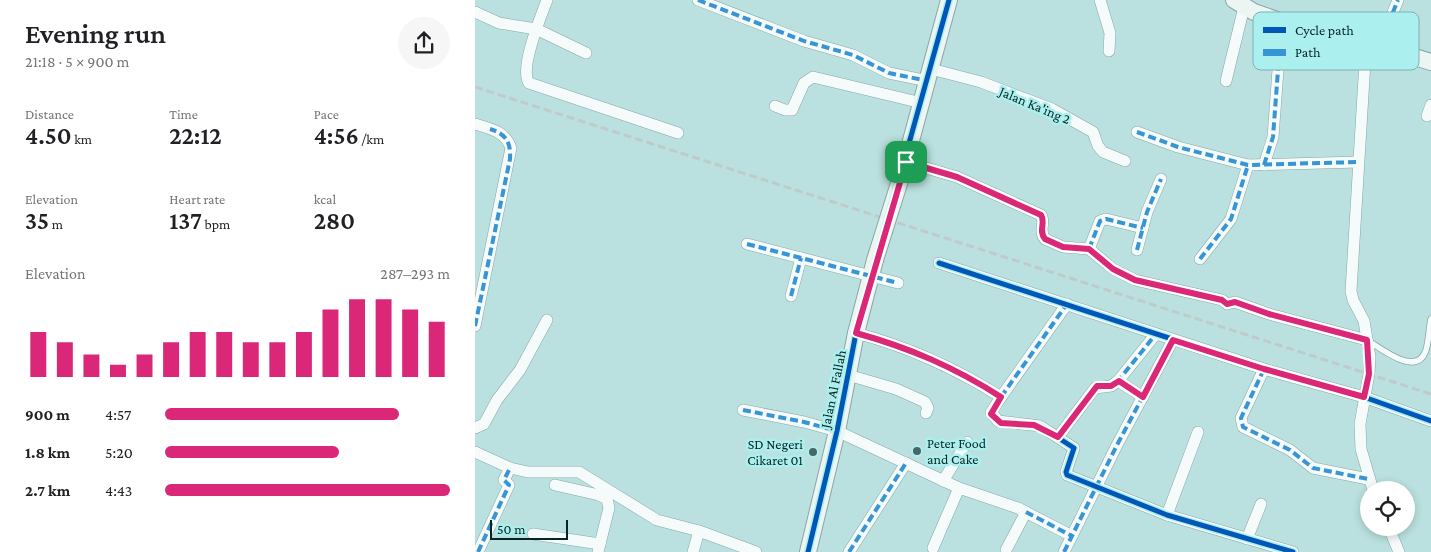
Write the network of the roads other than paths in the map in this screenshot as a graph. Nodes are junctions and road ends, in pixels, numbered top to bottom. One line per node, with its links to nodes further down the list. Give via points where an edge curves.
1 (547, 0): 11 (street)
2 (698, 0): 6 (street, Jalan Ka'ing 2)
3 (949, 0): 18 (street, Jalan Al Fallah)
4 (1100, 0): 12 (street, via 1111,33)
5 (1398, 0): 10 (street)
6 (725, 4): 18 (street, Jalan Ka'ing 2, via 805,41 853,55 889,73)
7 (1239, 4): 9 (street); 19 (street)
8 (475, 12): 11 (street, via 499,23)
9 (1258, 12)
10 (1391, 12)
11 (536, 30): 13 (street); 24 (street, via 526,74 529,83)
12 (1109, 51)
13 (586, 53)
14 (1419, 58): 15 (street)
15 (1431, 62)
16 (1278, 70): 28 (street, via 1273,137)
17 (1370, 70): 26 (street)
18 (929, 75): 20 (street, Jalan Al Fallah); 25 (street, Jalan Ka'ing 2, via 981,82 1052,109 1093,132 1103,152)
19 (1226, 81)
20 (922, 104): 21 (street, via 813,77 803,83 792,110); 29 (street, Jalan Al Fallah)
21 (775, 106)
22 (475, 124): 44 (street, via 501,133 511,148)
23 (1137, 132): 27 (street, via 1178,147)
24 (678, 133)
25 (1125, 161)
26 (1358, 162): 28 (street); 48 (street, via 1351,291 1364,321)
27 (1248, 165): 28 (street); 36 (street, via 1231,219)
28 (1264, 165)
29 (904, 168): 33 (street, via 957,177 1043,217 1041,231 1045,239 1063,247); 38 (street, Jalan Al Fallah, bridge)
30 (1161, 179): 31 (street)
31 (1143, 228): 33 (street, via 1106,219 1100,221); 34 (street)
32 (747, 244): 35 (street)
33 (1089, 249): 48 (street, via 1113,269 1135,280 1222,300 1227,304 1235,302)
34 (1137, 250)
35 (801, 258): 38 (street); 40 (street)
36 (1200, 259)
37 (939, 263): 41 (street)
38 (874, 268): 39 (street); 45 (street, Jalan Al Fallah)
39 (898, 283)
40 (791, 296)
41 (1067, 304): 46 (street); 52 (street)
42 (1431, 319): 48 (lane, via 1426,350 1415,362 1398,359)
43 (547, 320): 58 (street, via 520,370 484,424)
44 (475, 326)
45 (856, 333): 50 (street, Jalan Al Fallah); 52 (street, via 921,353)
46 (1156, 334): 47 (street); 51 (street)
47 (1173, 340): 49 (street); 53 (street)
48 (1367, 340): 54 (street, via 1369,374)
49 (1264, 369): 54 (street); 68 (street, via 1241,418 1243,427 1290,450 1313,468)
50 (848, 374): 56 (street, via 925,402); 59 (street, Jalan Al Fallah)
51 (1119, 381): 53 (street); 61 (street, via 1111,386 1095,388)
52 (1001, 397): 61 (street, via 991,414 1001,423 1034,425)
53 (1143, 397): 71 (street)
54 (1364, 397): 57 (street); 67 (street, via 1359,424)
55 (743, 410): 59 (street)
56 (926, 413)
57 (1431, 420)
58 (475, 428)
59 (837, 431): 64 (street); 86 (street, Jalan Al Fallah)
60 (1198, 432): 74 (street)
61 (1058, 437): 71 (street, via 1074,450 1066,475)
62 (967, 442): 66 (street)
63 (475, 452): 65 (street)
64 (906, 462): 66 (street); 87 (street)
65 (510, 468): 75 (street, via 545,474 568,470 579,472 657,520); 83 (street, via 504,480 509,485)
66 (943, 481): 70 (street)
67 (1369, 481)
68 (1360, 482)
69 (555, 485): 80 (street, via 607,499 609,508)
70 (959, 488): 73 (street); 81 (street)
71 (1097, 488): 74 (street); 77 (street)
72 (1261, 504): 79 (street)
73 (1026, 512): 77 (street); 82 (street)
74 (1167, 516): 79 (street)
75 (699, 531): 84 (street); 85 (street)
76 (533, 534): 80 (street)
77 (1072, 536): 88 (street)
78 (1392, 536): 90 (street)
79 (1247, 539): 89 (street)
80 (599, 548)
81 (933, 548)
82 (1006, 550)
83 (478, 552)
84 (693, 552)
85 (756, 552)
86 (808, 552)
87 (849, 552)
88 (1064, 552)
89 (1293, 552)
90 (1399, 552)

